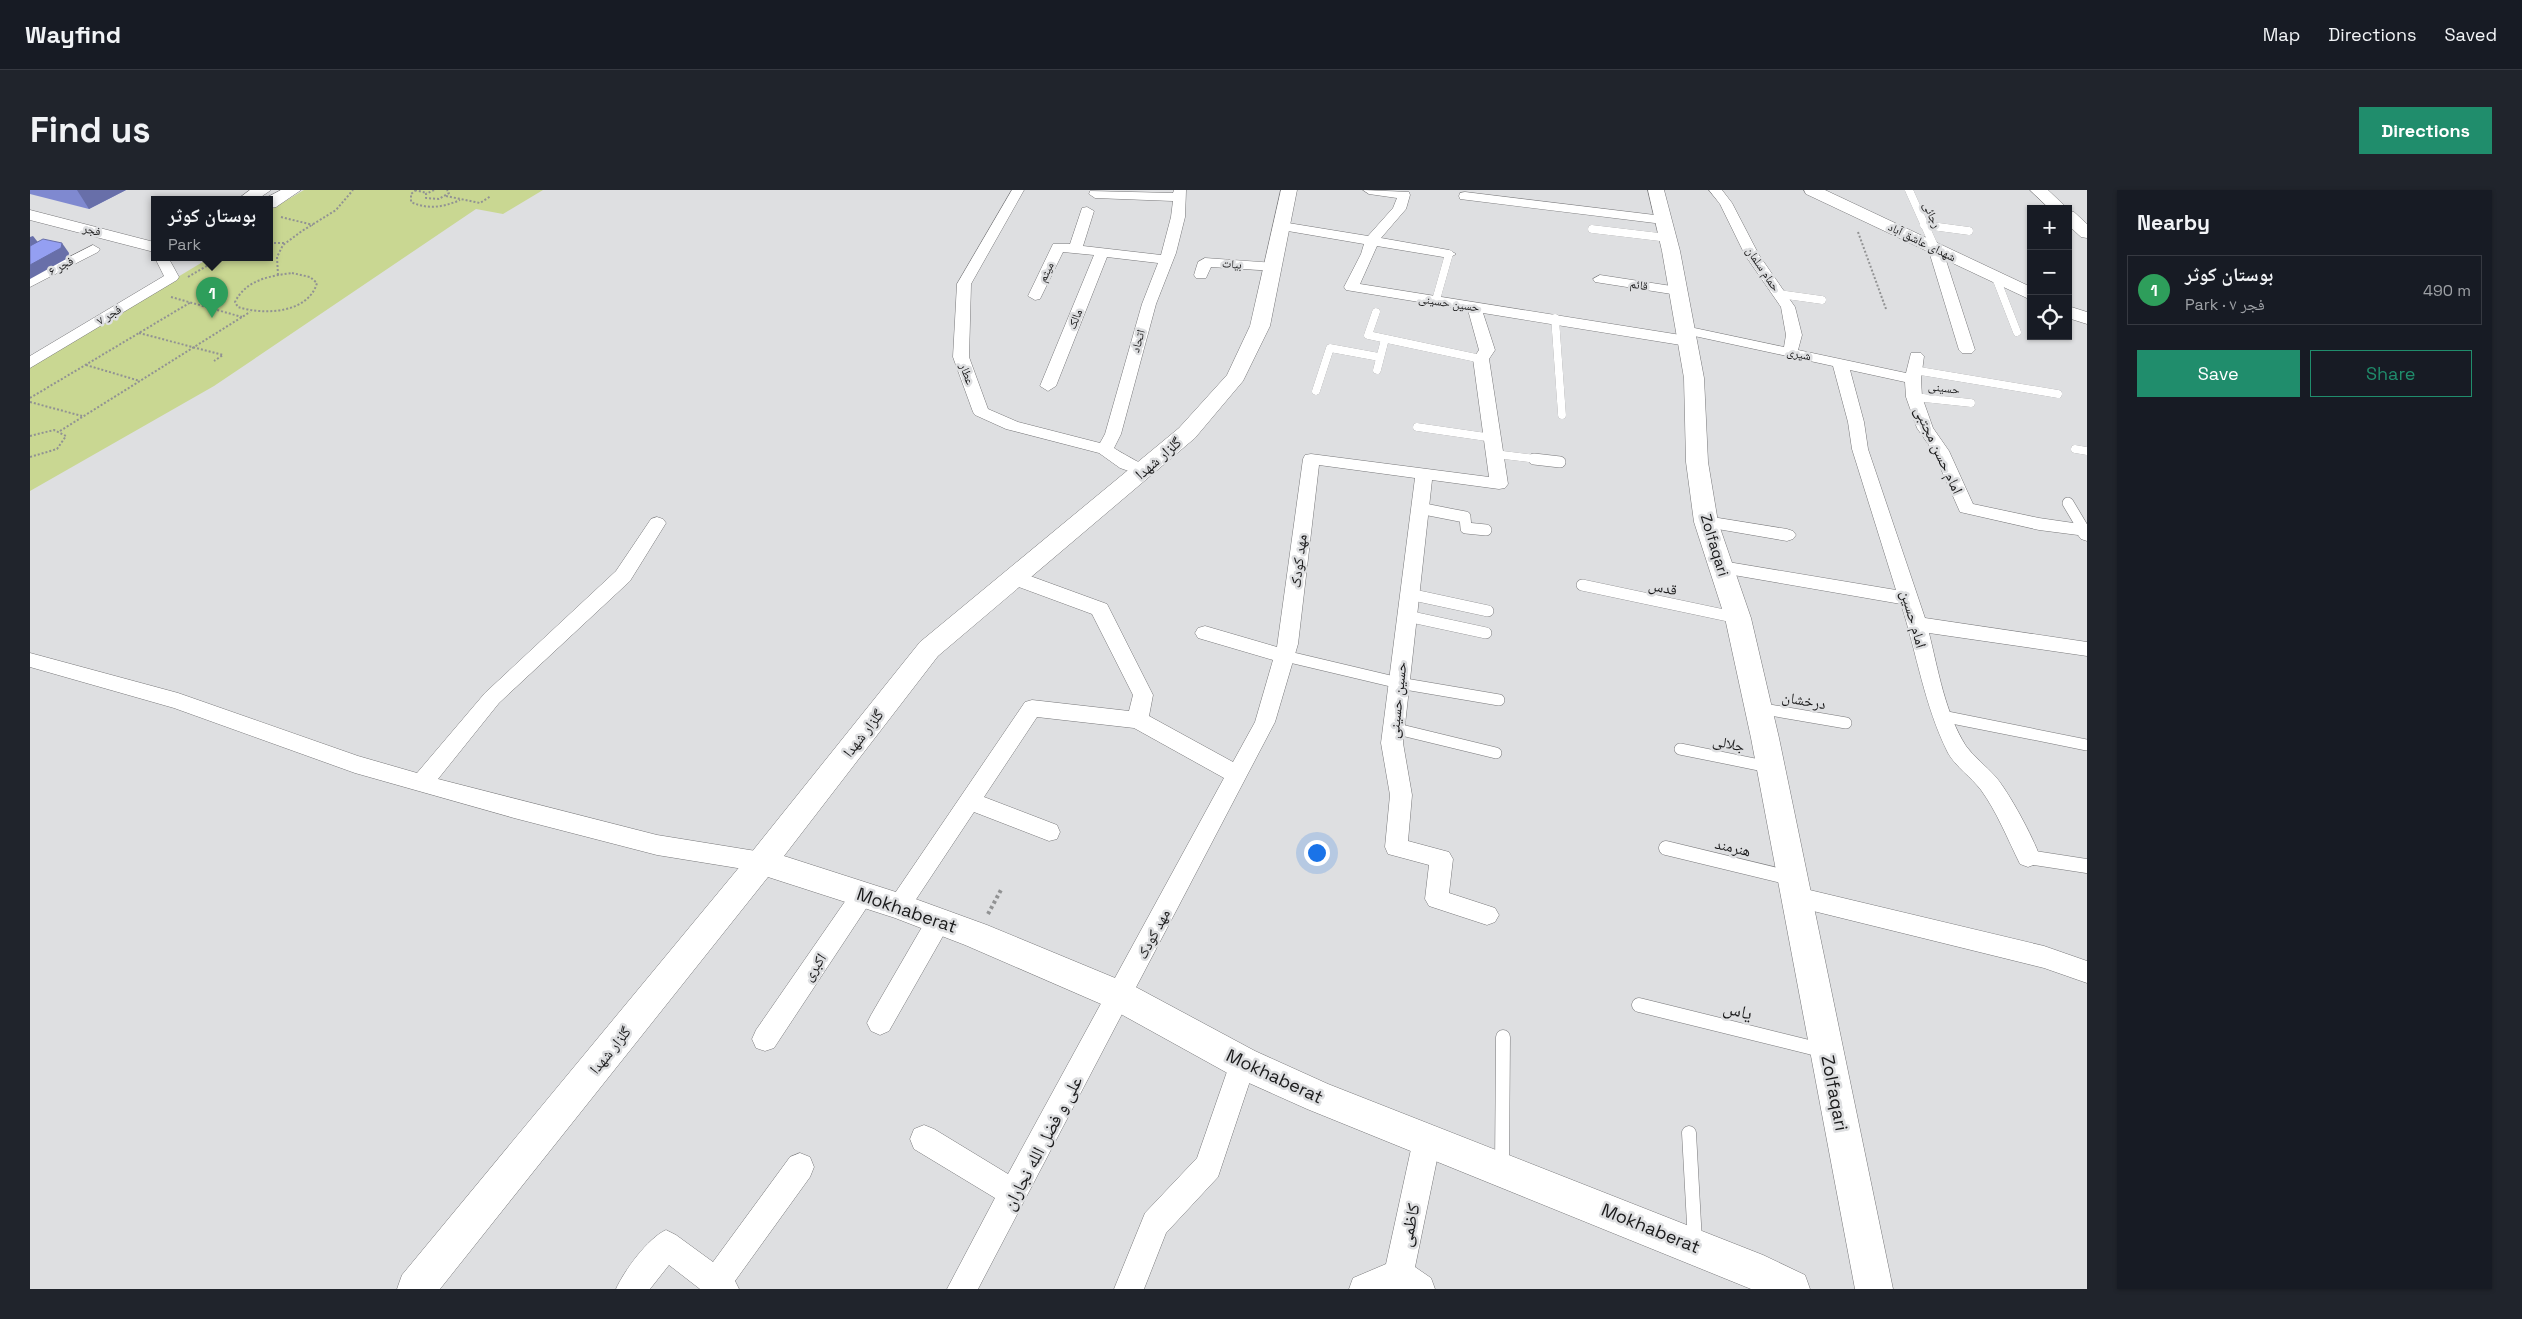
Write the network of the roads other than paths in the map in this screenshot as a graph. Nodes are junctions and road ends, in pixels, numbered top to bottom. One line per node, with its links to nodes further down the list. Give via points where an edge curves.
1 (263, 190): 13 (street)
2 (293, 190): 15 (street)
3 (1018, 190): 70 (street, عطار, via 964,284 961,357 981,412 1012,426)
4 (1289, 190): 21 (street, گلزار شهدا)
5 (1369, 190): 26 (street, حسین حسینی, via 1404,196 1399,209)
6 (1656, 190): 23 (street, Zolfaqari)
7 (1715, 190): 44 (street, حمام سلمان, via 1726,204 1752,255)
8 (1812, 190): 28 (street, شهدای عاشق آباد)
9 (1909, 190): 20 (lane, رجائی)
10 (2038, 190): 16 (street)
11 (1095, 194): 12 (street)
12 (1179, 194): 35 (street, اتحاد, via 1178,217)
13 (252, 196)
14 (1465, 196): 23 (street)
15 (273, 201)
16 (2055, 205)
17 (1087, 211): 30 (street)
18 (30, 215): 31 (street, فجر)
19 (2072, 220): 25 (street)
20 (1924, 225): 24 (lane); 28 (lane, رجائی)
21 (1282, 226): 26 (street); 37 (street, گلزار شهدا)
22 (1592, 229): 23 (lane)
23 (1665, 229): 42 (street, Zolfaqari)
24 (1969, 232)
25 (2087, 233)
26 (1371, 241): 34 (street); 46 (street, حسین حسینی, via 1351,287)
27 (66, 243): 29 (street, فجر)
28 (1935, 248): 39 (street, شهدای عاشق آباد); 54 (street)
29 (93, 249): 32 (street, فجر, via 120,254 142,248); 41 (street, فجر ۶)
30 (1075, 249): 33 (street); 45 (street, میثم, via 1058,247)
31 (151, 251)
32 (151, 251)
33 (1102, 253): 35 (street); 62 (street, مالک)
34 (1449, 254): 46 (lane)
35 (1166, 260): 70 (street, اتحاد, via 1149,304 1113,434)
36 (160, 261): 58 (street, فجر ۷, via 172,277)
37 (1274, 267): 38 (street, بیات, via 1205,262); 74 (street, گلزار شهدا, via 1260,326 1236,377 1187,433)
38 (1200, 275)
39 (1996, 278): 43 (street, شهدای عاشق آباد); 51 (lane)
40 (1600, 279): 42 (street, قائم)
41 (30, 283)
42 (1678, 291): 52 (street, Zolfaqari)
43 (2027, 292)
44 (1779, 294): 47 (lane); 55 (street, حمام سلمان, via 1788,307 1794,335)
45 (1035, 296)
46 (1436, 300): 48 (street, حسین حسینی)
47 (1822, 300)
48 (1474, 307): 50 (street, حسین حسینی); 57 (street, مهد کودک, via 1487,350)
49 (1376, 312): 53 (lane, via 1368,335)
50 (1556, 318): 52 (street, حسین حسینی); 67 (lane)
51 (2017, 332)
52 (1686, 335): 55 (street, شیری); 78 (street, Zolfaqari, via 1694,378 1697,462)
53 (1385, 339): 56 (lane); 57 (lane)
54 (1967, 350)
55 (1790, 352): 59 (street, شیری)
56 (1379, 357): 61 (lane); 63 (lane, via 1330,348)
57 (1482, 359): 69 (street, مهد کودک)
58 (30, 363)
59 (1840, 363): 60 (street, شیری); 87 (street, امام حسین, via 1866,472)
60 (1914, 368): 64 (lane); 65 (street, امام حسن مجتبی)
61 (1377, 370)
62 (1048, 386)
63 (1316, 391)
64 (2058, 394)
65 (1914, 396): 66 (lane, حسینی); 81 (street, امام حسن مجتبی, via 1925,428 1941,451 1966,508)
66 (1971, 404)
67 (1562, 416)
68 (1417, 427): 69 (lane)
69 (1494, 446): 73 (lane); 75 (street, مهد کودک, via 1499,484)
70 (1105, 448): 74 (street, via 1126,464)
71 (2075, 449): 72 (lane)
72 (2087, 450)
73 (1560, 462)
74 (1143, 471): 84 (street, گلزار شهدا)
75 (1424, 474): 77 (street, حسین حسینی); 95 (street, مهد کودک, via 1311,459)
76 (2068, 504): 81 (lane)
77 (1420, 508): 80 (lane, via 1465,518 1466,528); 86 (street, حسین حسینی)
78 (1706, 522): 82 (street); 83 (street, Zolfaqari, via 1712,547)
79 (657, 523): 109 (street, via 622,576 492,698)
80 (1486, 530)
81 (2086, 533)
82 (1787, 535)
83 (1722, 567): 87 (street); 90 (street, Zolfaqari)
84 (1015, 578): 101 (street, via 1100,609 1143,695); 114 (street, گلزار شهدا, via 929,649)
85 (1582, 585): 90 (lane, قدس)
86 (1409, 594): 88 (lane); 89 (street, حسین حسینی)
87 (1910, 599): 91 (street, امام حسین)
88 (1488, 611)
89 (1407, 616): 93 (lane); 97 (street, حسین حسینی)
90 (1738, 618): 99 (street, Zolfaqari)
91 (1918, 624): 94 (street); 100 (street, امام حسین)
92 (1205, 634): 95 (street)
93 (1486, 634)
94 (2087, 649)
95 (1284, 656): 97 (lane); 108 (street, مهد کودک, via 1266,722)
96 (30, 660): 109 (street, via 178,701 355,764)
97 (1399, 683): 98 (lane); 103 (street, حسین حسینی)
98 (1500, 700)
99 (1757, 708): 102 (lane, درخشان); 107 (street, Zolfaqari)
100 (1942, 716): 104 (lane); 113 (street, امام حسین, via 1958,751 1989,784)
101 (1138, 720): 108 (street); 110 (street, via 1032,708)
102 (1846, 723)
103 (1393, 728): 106 (lane); 119 (street, حسین حسینی, via 1392,742 1401,776 1402,810 1396,847 1441,859 1437,899)
104 (2087, 745)
105 (1680, 748): 107 (lane, جلالی)
106 (1496, 753)
107 (1771, 767): 116 (street, Zolfaqari)
108 (1238, 775): 122 (street, مهد کودک)
109 (422, 783): 114 (street, via 657,846)
110 (970, 802): 111 (street); 118 (street)
111 (1049, 832)
112 (1666, 848): 116 (lane, هنرمند)
113 (2028, 857): 115 (lane)
114 (762, 862): 117 (street, Mokhaberat); 138 (street, گلزار شهدا)
115 (2087, 866)
116 (1795, 888): 121 (street); 127 (street, Zolfaqari)
117 (863, 894): 118 (street, Mokhaberat); 126 (street, اکبری)
118 (899, 906): 120 (street, Mokhaberat)
119 (1487, 915)
120 (938, 922): 122 (street, Mokhaberat); 124 (street)
121 (2087, 972)
122 (1120, 996): 128 (street, Mokhaberat); 134 (street, علی و فضل الله نجاران)
123 (1639, 1005): 127 (lane, یاس)
124 (880, 1023)
125 (1504, 1037): 133 (lane)
126 (765, 1039)
127 (1827, 1051): 144 (street, Zolfaqari)
128 (1243, 1063): 131 (street, Mokhaberat); 141 (street, via 1208,1167 1155,1223)
129 (1690, 1133): 135 (lane)
130 (924, 1139): 134 (street)
131 (1427, 1140): 133 (street, Mokhaberat); 136 (street, کاظمی)
132 (800, 1167): 137 (street)
133 (1502, 1169): 135 (street, Mokhaberat)
134 (1014, 1194): 140 (street, علی و فضل الله نجاران)
135 (1695, 1246): 143 (street, Mokhaberat)
136 (1410, 1281): 142 (street, کاظمی)
137 (720, 1286): 139 (street, via 666,1245)
138 (416, 1289)
139 (631, 1289)
140 (962, 1289)
141 (1129, 1289)
142 (1364, 1289)
143 (1791, 1289)
144 (1874, 1289)

